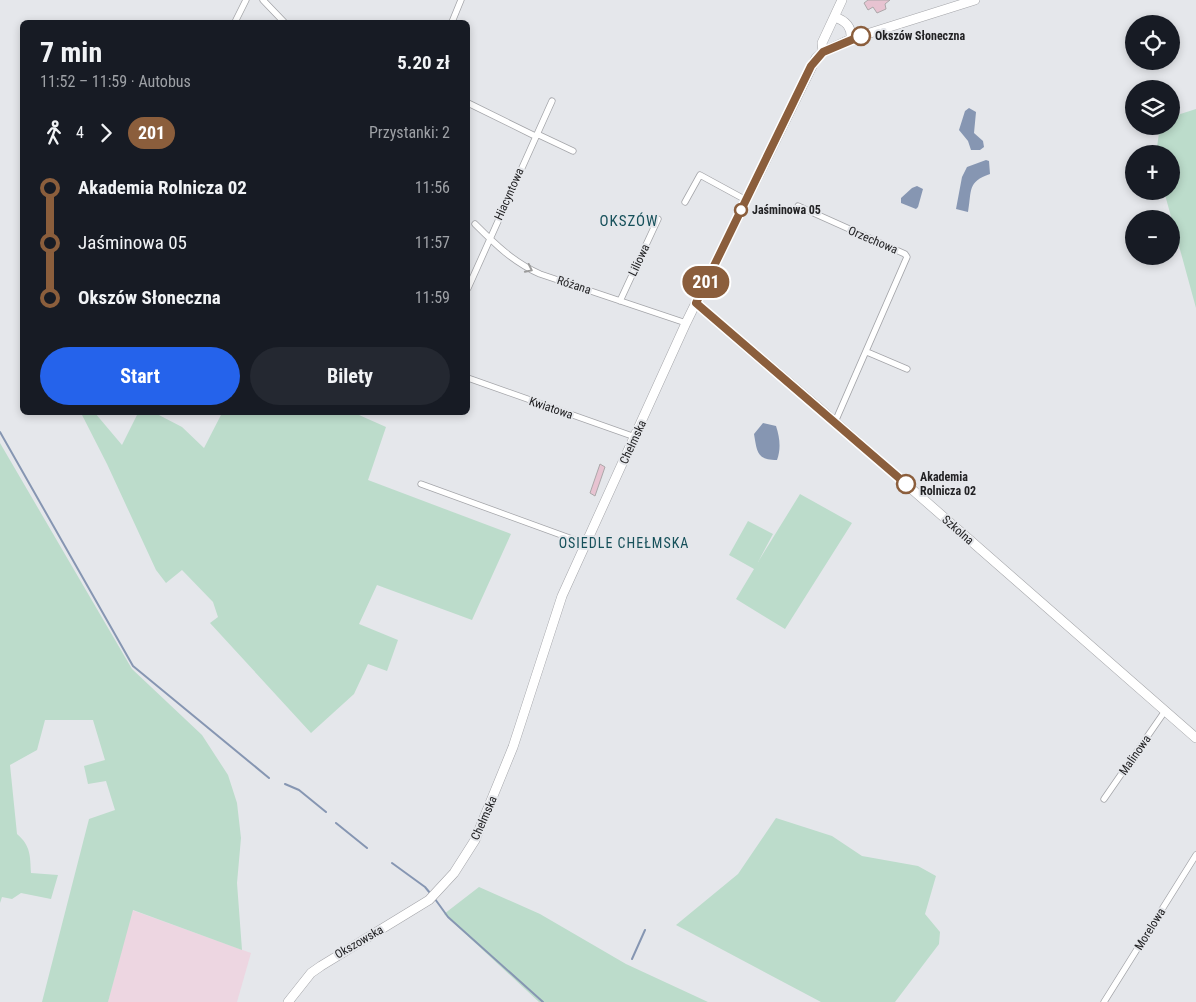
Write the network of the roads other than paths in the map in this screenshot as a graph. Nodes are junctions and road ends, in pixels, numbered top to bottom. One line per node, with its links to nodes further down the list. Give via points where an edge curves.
1 (246, 0): 7 (street)
2 (263, 0): 8 (street)
3 (461, 0): 9 (street)
4 (842, 0): 6 (main road, Chełmska)
5 (975, 0): 10 (main road)
6 (835, 17): 10 (main road, via 848,24); 11 (main road, Chełmska, via 822,44)
7 (236, 20)
8 (282, 20)
9 (453, 20)
10 (852, 39): 11 (main road)
11 (823, 52): 16 (main road, Chełmska, via 811,66)
12 (552, 101): 14 (street, Hiacyntowa)
13 (470, 104): 14 (street)
14 (536, 135): 15 (street); 21 (street, Hiacyntowa)
15 (573, 151)
16 (746, 200): 17 (street, via 700,175); 24 (main road, Chełmska)
17 (684, 202)
18 (798, 206): 26 (street, Orzechowa, via 907,257)
19 (658, 219): 23 (street, Liliowa)
20 (474, 224): 21 (street, Różana)
21 (490, 239): 22 (street, Hiacyntowa); 23 (street, Różana, one-way to 23, via 525,267)
22 (470, 284)
23 (620, 301): 25 (street, Różana)
24 (696, 303): 25 (main road, Chełmska); 29 (main road, Szkolna)
25 (686, 322): 30 (main road, Chełmska)
26 (866, 352): 27 (street); 29 (street, Orzechowa)
27 (907, 368)
28 (470, 379): 30 (street, Kwiatowa)
29 (835, 422): 33 (main road, Szkolna)
30 (636, 437): 32 (main road, Chełmska)
31 (421, 484): 32 (street)
32 (586, 544): 38 (main road, Chełmska, via 559,604 513,747 488,811 475,840)
33 (1165, 711): 34 (main road, Szkolna); 35 (street, Malinowa)
34 (1196, 738)
35 (1104, 799)
36 (1196, 855): 37 (street, Morelowa)
37 (1193, 866): 40 (street, Morelowa)
38 (439, 891): 39 (main road, Okszowska, via 430,900 320,966)
39 (288, 1002)
40 (1104, 1002)

